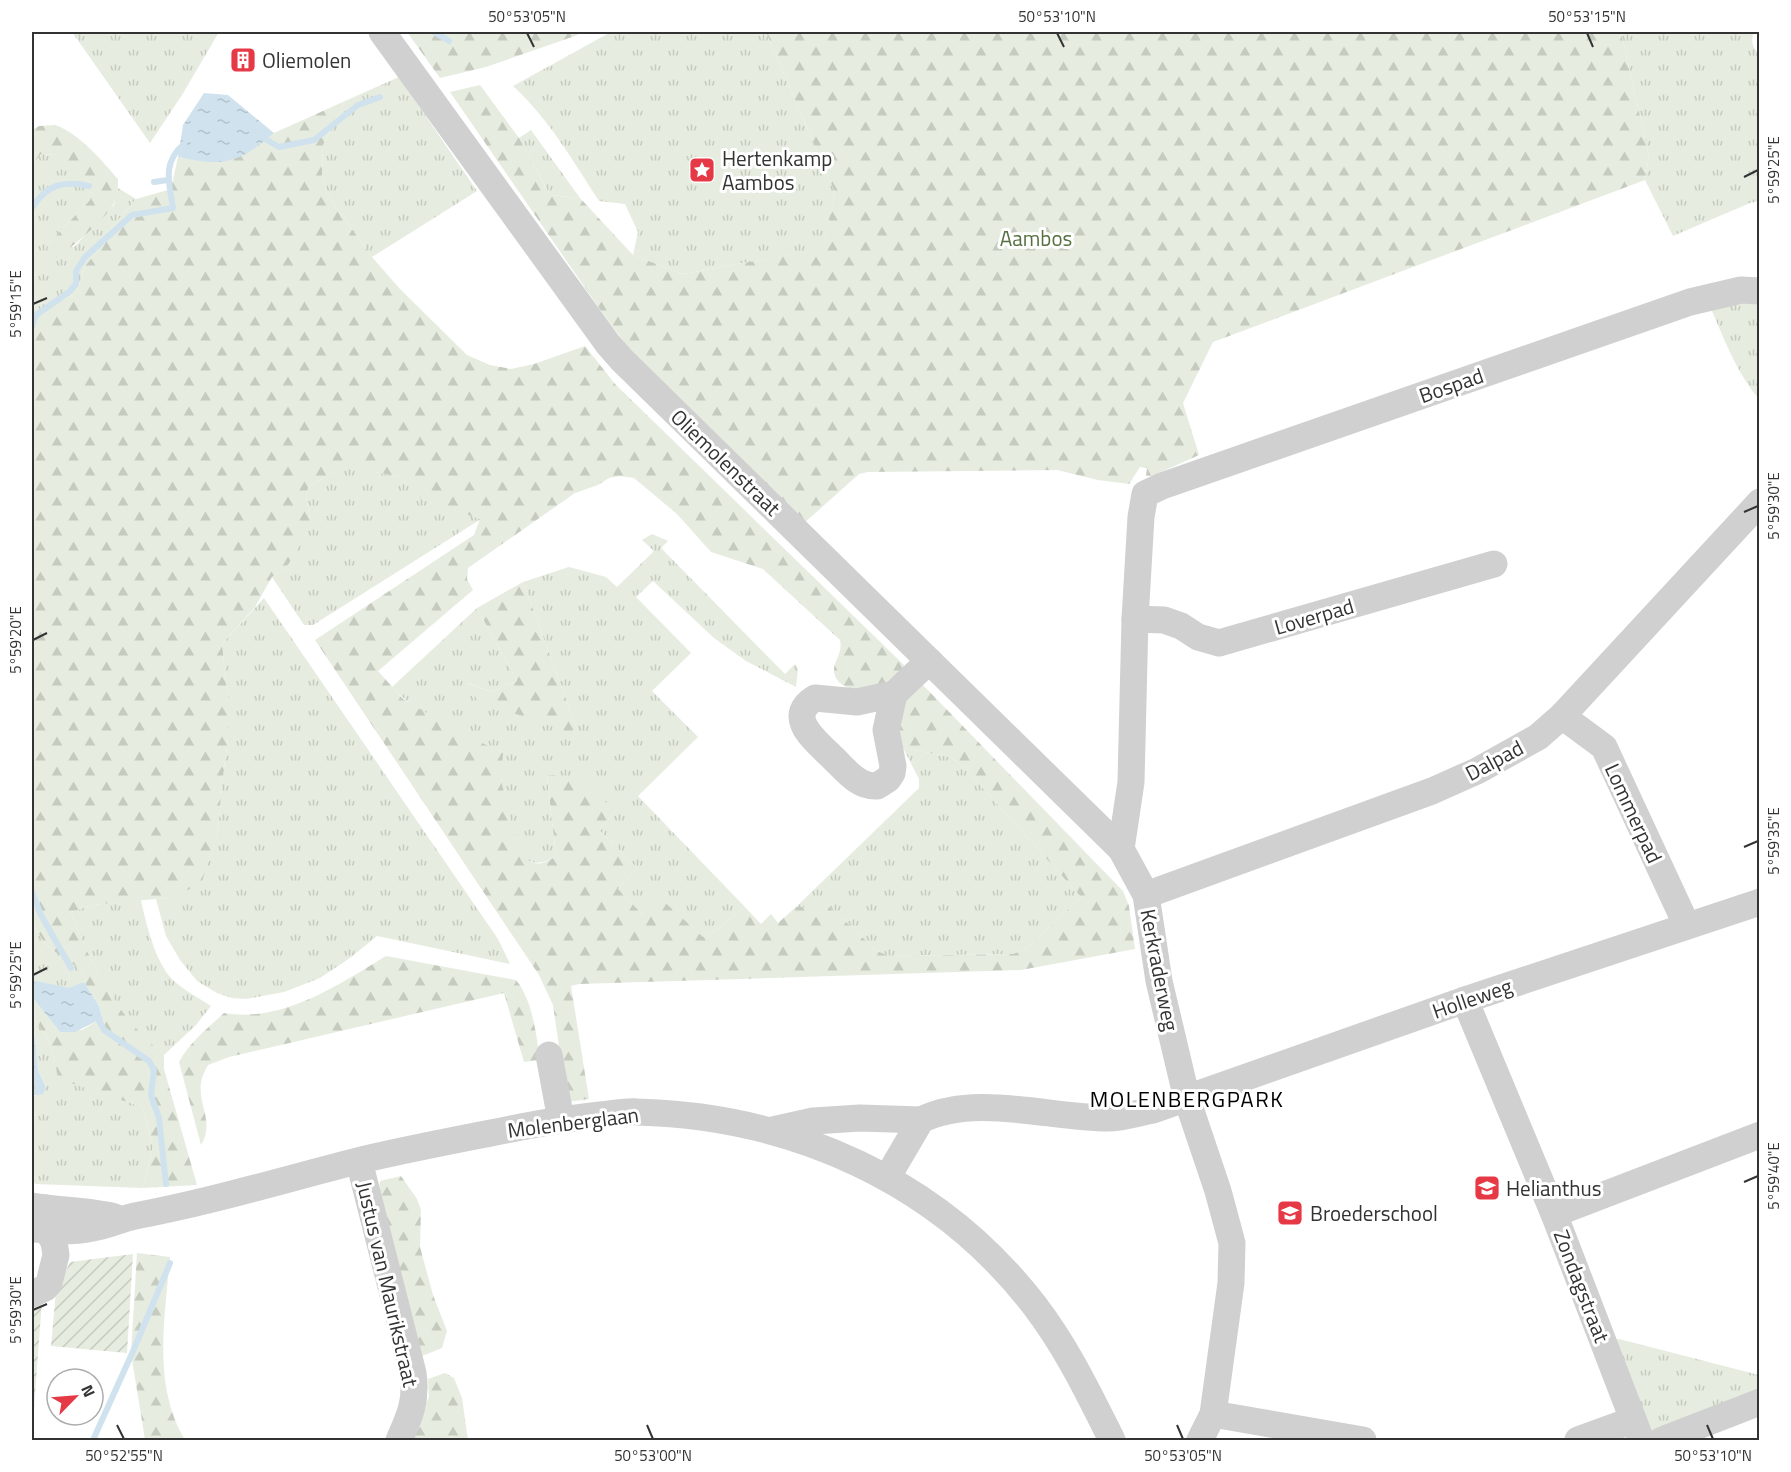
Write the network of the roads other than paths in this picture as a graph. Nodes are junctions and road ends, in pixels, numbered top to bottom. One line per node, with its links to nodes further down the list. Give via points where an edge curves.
1 (382, 32): 6 (street, Oliemolenstraat, via 608,344)
2 (1760, 291): 5 (street, Bospad, via 1741,290 1689,302 1145,494)
3 (1760, 502): 8 (street, Dalpad)
4 (1494, 564): 5 (street, Loverpad, via 1219,644 1164,620)
5 (1136, 619): 9 (street, via 1131,782)
6 (929, 661): 7 (street); 9 (street, Oliemolenstraat)
7 (894, 694)
8 (1562, 716): 10 (street, Dalpad, via 1538,737 1432,791); 12 (street, Lommerpad, via 1604,747)
9 (1121, 849): 10 (street, Kerkraderweg)
10 (1146, 895): 15 (street, Kerkraderweg, via 1159,981)
11 (1760, 902): 12 (street, Holleweg)
12 (1687, 926): 13 (street, Holleweg)
13 (1465, 1000): 15 (street, Holleweg); 22 (street, Zondagstraat)
14 (549, 1055): 16 (street)
15 (1187, 1099): 17 (street, Holleweg, via 1109,1118 969,1107); 26 (street, Kerkraderweg, via 1232,1243 1232,1283)
16 (561, 1120): 18 (street, Molenberglaan, via 635,1111 706,1117); 20 (street, Molenberglaan)
17 (921, 1120): 18 (street, Holleweg, via 813,1121); 21 (street)
18 (772, 1131): 21 (street, Molenberglaan, via 823,1148)
19 (1760, 1135): 22 (street)
20 (359, 1161): 23 (street, Molenberglaan, via 245,1192 122,1219 93,1211); 28 (street, Justus van Maurikstraat, via 416,1392)
21 (887, 1178): 29 (street, Molenberglaan, via 955,1224 1035,1306 1067,1354)
22 (1554, 1214): 27 (street, Zondagstraat)
23 (39, 1218): 24 (street, via 54,1242 56,1255 45,1288)
24 (32, 1294)
25 (1760, 1402): 33 (street)
26 (1213, 1414): 30 (street, Kerkraderweg); 31 (street)
27 (1637, 1430): 32 (street)
28 (399, 1440)
29 (1112, 1440)
30 (1200, 1440)
31 (1364, 1440)
32 (1578, 1440)
33 (1662, 1440)

